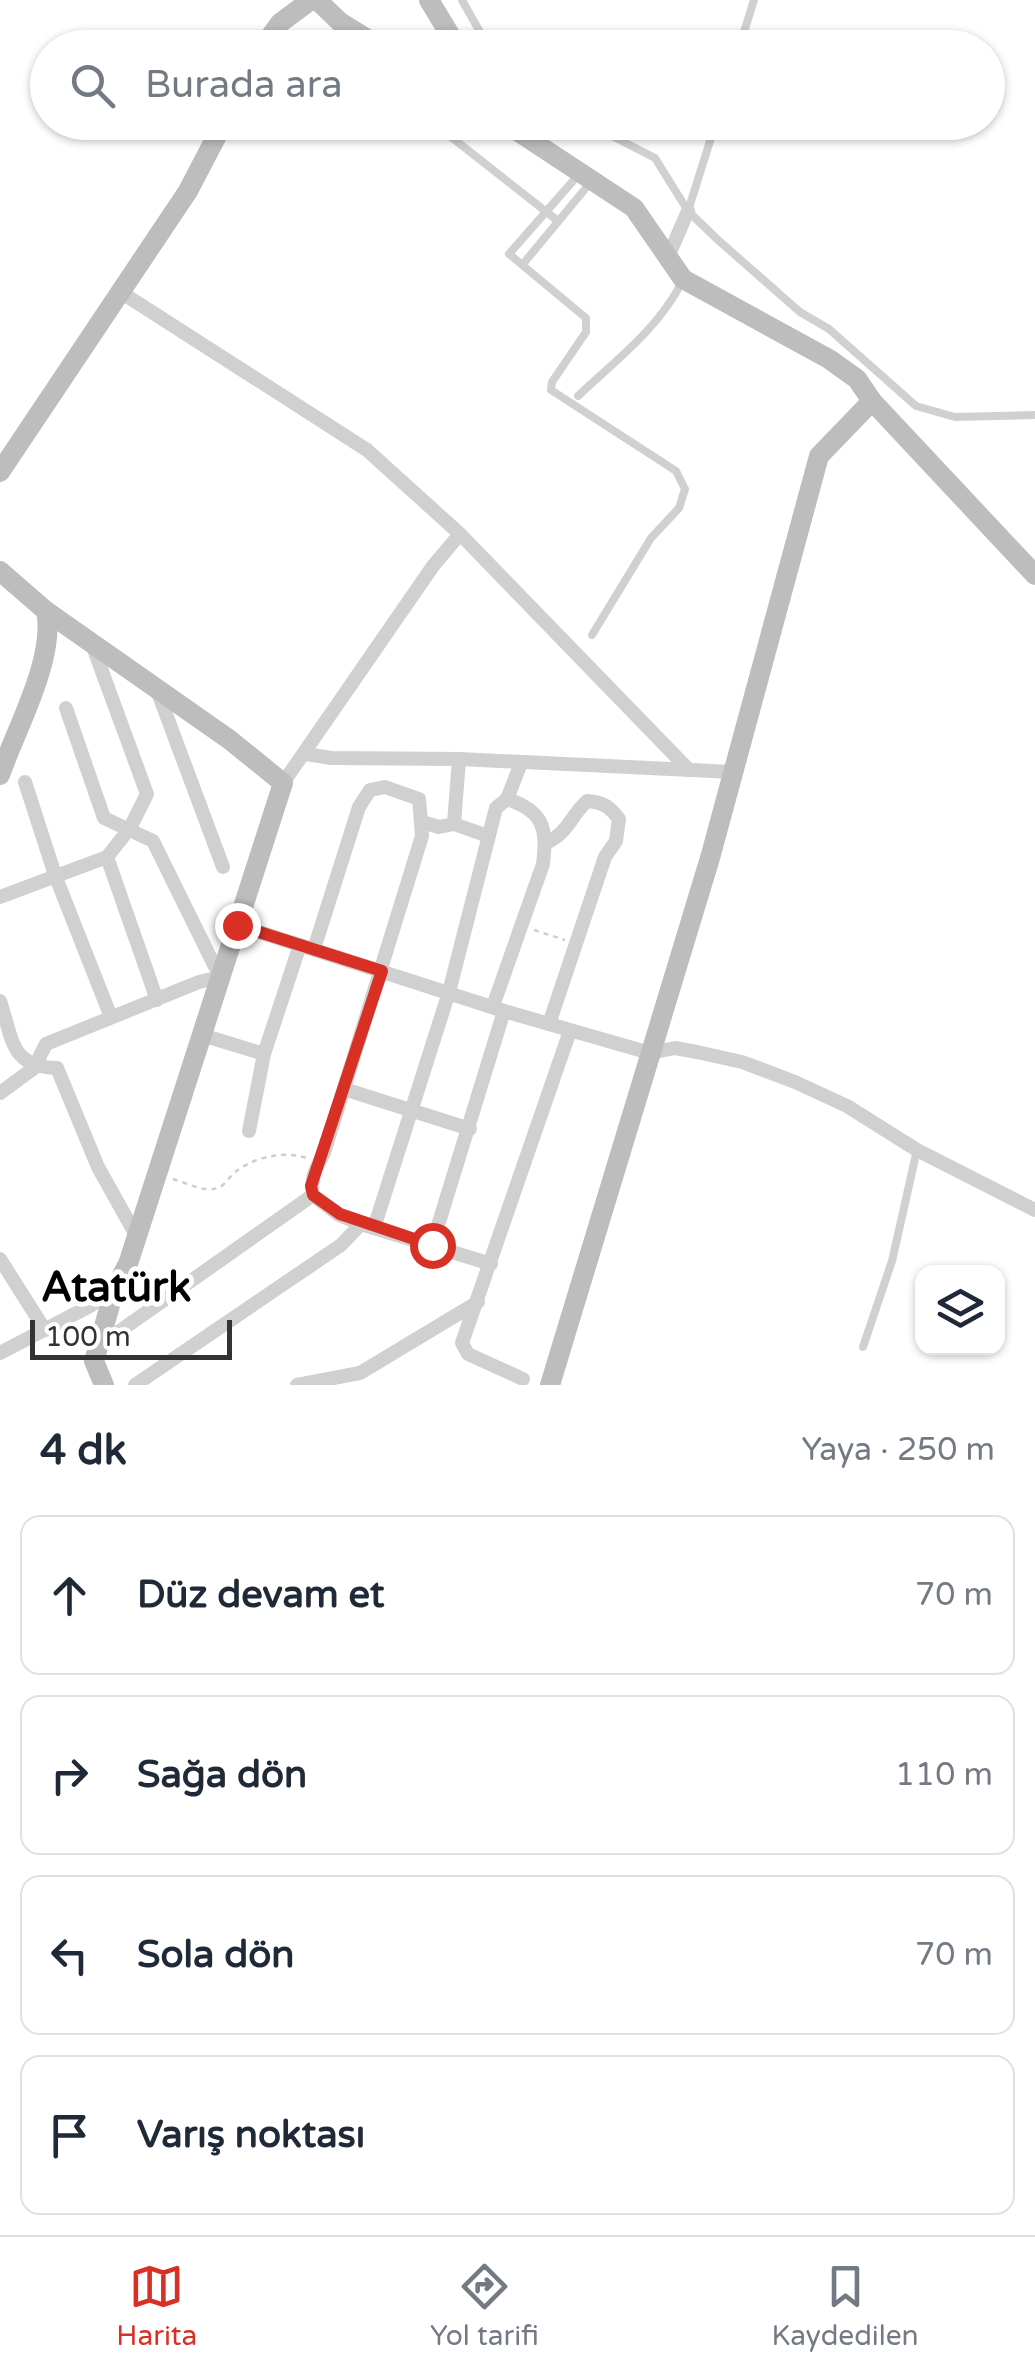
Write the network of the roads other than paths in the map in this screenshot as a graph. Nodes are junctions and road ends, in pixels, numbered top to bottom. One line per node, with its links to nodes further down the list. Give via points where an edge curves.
1 (314, 0): 5 (street); 6 (street)
2 (429, 0): 7 (street)
3 (462, 0): 8 (lane)
4 (754, 0): 9 (lane)
5 (275, 30)
6 (353, 30)
7 (447, 30)
8 (479, 30)
9 (745, 30)
10 (215, 140): 22 (street)
11 (455, 140): 16 (lane)
12 (534, 140): 15 (street)
13 (620, 140): 17 (lane, via 655,158)
14 (710, 140): 17 (lane)
15 (586, 176): 16 (lane); 18 (lane); 19 (street, via 634,208)
16 (546, 211): 18 (lane); 20 (lane, via 509,254)
17 (688, 212): 19 (street); 25 (lane, via 916,406 955,417)
18 (558, 220): 20 (lane)
19 (668, 257): 21 (street)
20 (523, 264): 31 (lane, via 587,323 551,390 676,471 685,489 680,508 651,538)
21 (684, 279): 23 (lane, via 643,340); 24 (street, via 830,359)
22 (119, 290): 26 (street); 27 (street, via 349,437)
23 (578, 396)
24 (872, 400): 29 (street); 39 (street, via 819,456)
25 (1035, 415)
26 (0, 472)
27 (460, 534): 35 (street); 38 (street)
28 (0, 571): 30 (street)
29 (1035, 576)
30 (46, 611): 32 (street); 40 (street, via 46,648)
31 (592, 635)
32 (91, 642): 33 (street); 46 (street, via 146,794)
33 (156, 688): 42 (street); 50 (street)
34 (66, 708): 46 (street, via 104,818)
35 (306, 754): 36 (street); 42 (street)
36 (459, 759): 37 (street); 45 (street)
37 (521, 763): 38 (street); 43 (street)
38 (689, 770): 39 (street)
39 (733, 772): 65 (street)
40 (0, 774)
41 (25, 782): 51 (street)
42 (284, 783): 53 (street)
43 (507, 799): 47 (street, via 496,808); 48 (street, via 531,808)
44 (422, 822): 45 (street); 54 (street, via 419,799 384,787 370,790); 55 (street)
45 (454, 824): 47 (street)
46 (130, 828): 49 (street); 56 (street, via 153,841)
47 (488, 836): 57 (street)
48 (546, 843): 60 (street); 62 (street, via 563,835 587,801 600,802 619,820)
49 (107, 858): 51 (street); 58 (street)
50 (223, 867)
51 (55, 874): 52 (street); 61 (street)
52 (0, 897)
53 (237, 925): 54 (street); 56 (street)
54 (307, 947): 55 (street); 66 (street)
55 (382, 971): 57 (street); 68 (street)
56 (220, 978): 58 (street); 64 (street)
57 (448, 992): 60 (street); 70 (street)
58 (158, 1000): 61 (street)
59 (0, 1001): 67 (street, via 19,1058)
60 (498, 1009): 62 (street); 71 (street)
61 (111, 1017): 67 (street, via 46,1044)
62 (549, 1024): 63 (street)
63 (570, 1031): 65 (street); 80 (street)
64 (202, 1035): 66 (street); 77 (street)
65 (650, 1053): 73 (street, via 675,1048 742,1062 847,1106); 91 (street)
66 (264, 1054): 72 (street)
67 (34, 1068): 69 (street); 77 (street, via 56,1068 98,1167)
68 (344, 1088): 70 (street); 74 (street, via 312,1174)
69 (0, 1092)
70 (411, 1110): 71 (street); 76 (street)
71 (470, 1128): 78 (street)
72 (249, 1131)
73 (917, 1150): 75 (street); 85 (lane, via 892,1261)
74 (313, 1195): 76 (street); 84 (street)
75 (1035, 1210)
76 (368, 1226): 78 (street); 89 (street)
77 (138, 1237): 81 (street)
78 (432, 1245): 80 (street)
79 (0, 1260): 83 (street)
80 (492, 1264): 82 (street)
81 (115, 1288): 83 (street); 84 (street)
82 (478, 1302): 87 (street, via 462,1343 468,1354); 90 (street, via 360,1373)
83 (45, 1330): 86 (street)
84 (100, 1344): 88 (street, via 94,1361)
85 (863, 1346)
86 (0, 1353)
87 (523, 1379)
88 (104, 1385)
89 (135, 1385)
90 (296, 1385)
91 (550, 1385)

